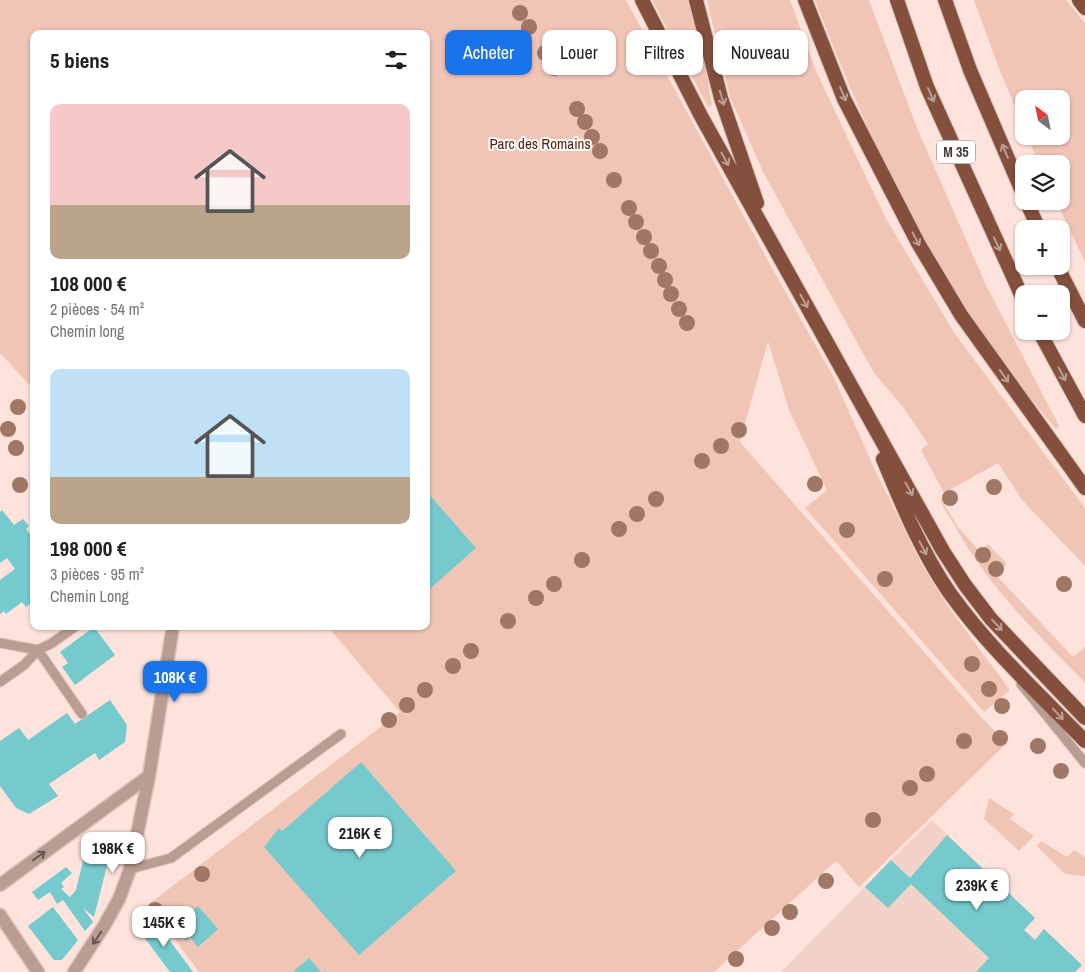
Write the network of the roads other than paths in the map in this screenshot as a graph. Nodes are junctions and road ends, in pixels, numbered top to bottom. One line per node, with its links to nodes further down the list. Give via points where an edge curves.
1 (642, 0): 9 (highway, one-way to 9, via 701,116)
2 (696, 0): 9 (highway, one-way to 9, via 721,98)
3 (805, 0): 16 (highway, one-way to 16, via 844,99 918,244 961,315)
4 (896, 0): 11 (highway, M 35, one-way to 11, via 927,87)
5 (945, 0): 8 (highway, one-way to 5, via 970,70)
6 (1078, 0): 7 (highway)
7 (1085, 8)
8 (1015, 175)
9 (768, 236): 14 (highway, one-way to 14)
10 (1062, 275): 12 (highway)
11 (1017, 285)
12 (1085, 321)
13 (1044, 340): 15 (highway, one-way to 15)
14 (863, 407): 21 (highway, one-way to 21, via 906,514 927,555 949,591); 24 (highway, one-way to 24, via 965,585 991,619)
15 (1085, 416)
16 (1085, 488)
17 (70, 630): 20 (lane)
18 (172, 630): 28 (street)
19 (0, 643): 20 (lane)
20 (38, 650): 22 (lane); 23 (lane)
21 (996, 650): 26 (highway, one-way to 26); 27 (lane)
22 (0, 682)
23 (82, 714)
24 (1085, 718)
25 (341, 734): 29 (lane, via 171,858)
26 (1085, 741)
27 (1085, 763)
28 (149, 776): 29 (street); 30 (street, one-way to 28)
29 (130, 869): 33 (street, one-way to 33, via 119,899)
30 (0, 885)
31 (0, 915): 32 (street)
32 (38, 972)
33 (74, 972)

